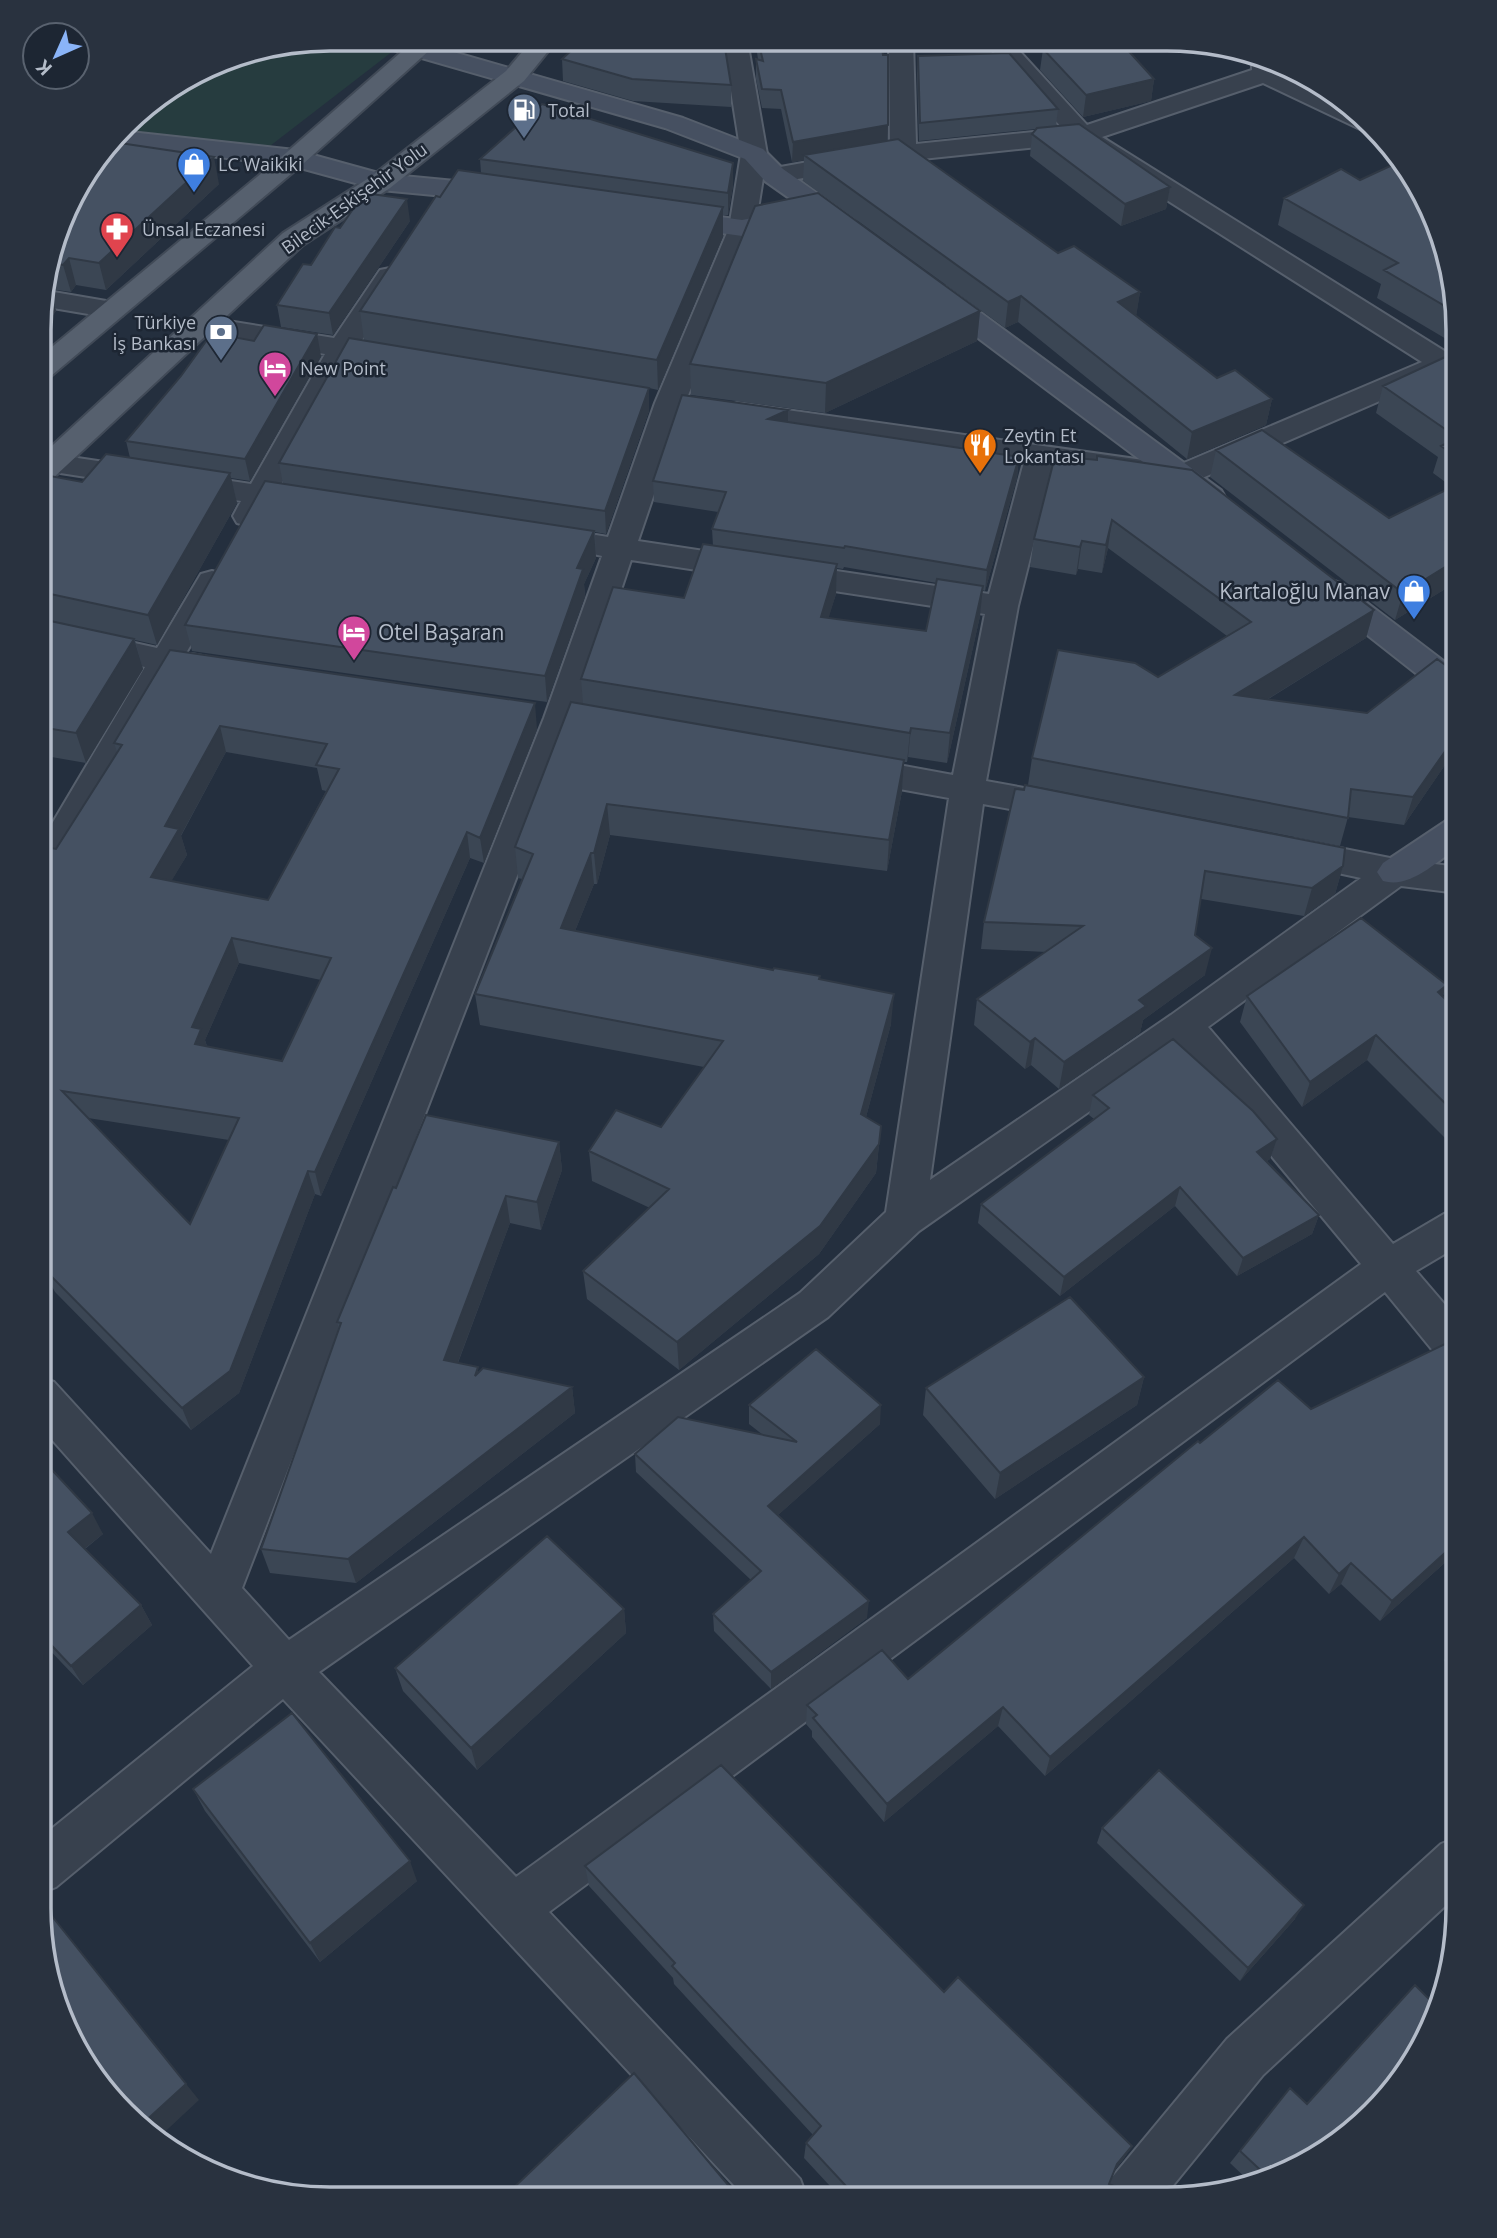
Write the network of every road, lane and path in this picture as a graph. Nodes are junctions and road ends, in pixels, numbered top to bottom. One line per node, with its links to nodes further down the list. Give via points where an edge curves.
1 (416, 51): 14 (main road)
2 (444, 51): 8 (street)
3 (535, 51): 8 (main road, Bilecik-Eskişehir Yolu)
4 (738, 51): 15 (street)
5 (901, 51): 13 (street)
6 (1006, 51): 11 (street)
7 (1259, 67): 11 (street)
8 (515, 76): 15 (street, via 674,123); 16 (main road, Bilecik-Eskişehir Yolu)
9 (1289, 79): 10 (street)
10 (1318, 95)
11 (1082, 135): 13 (street); 28 (street)
12 (126, 139): 14 (street)
13 (903, 153): 15 (street)
14 (295, 158): 16 (street); 25 (main road)
15 (764, 165): 18 (street); 20 (street)
16 (381, 182): 17 (street, via 442,198); 26 (main road, Bilecik-Eskişehir Yolu, via 293,239)
17 (516, 196)
18 (825, 211): 20 (street); 21 (street)
19 (649, 215): 20 (street)
20 (742, 228): 32 (street)
21 (870, 244)
22 (404, 256): 27 (street)
23 (914, 277): 36 (street)
24 (52, 300): 25 (street)
25 (111, 310): 29 (main road)
26 (203, 325): 27 (street); 34 (main road, Bilecik-Eskişehir Yolu)
27 (342, 348): 30 (street); 37 (street)
28 (1446, 359)
29 (51, 361)
30 (424, 362)
31 (1446, 367): 36 (street)
32 (680, 404): 33 (street); 41 (street)
33 (1041, 455): 36 (street); 43 (street)
34 (51, 463)
35 (51, 469): 37 (street)
36 (1182, 475): 39 (street)
37 (260, 495): 38 (street); 45 (street)
38 (330, 505)
39 (1237, 518)
40 (564, 541): 41 (street)
41 (620, 549): 43 (street); 62 (street, via 561,719)
42 (1303, 569): 47 (street)
43 (1002, 606): 49 (street)
44 (51, 635): 45 (street)
45 (167, 661): 46 (street); 53 (street)
46 (249, 673)
47 (1446, 680)
48 (819, 763): 49 (street)
49 (968, 788): 50 (street); 57 (street)
50 (1088, 812)
51 (1446, 838): 54 (street)
52 (1261, 846): 54 (street)
53 (51, 856)
54 (1395, 872): 55 (street); 56 (street)
55 (1446, 878)
56 (1184, 1025): 57 (street); 59 (street)
57 (905, 1219): 63 (street, via 814,1305)
58 (1446, 1233): 59 (street)
59 (1388, 1267): 60 (street); 66 (street)
60 (1446, 1336)
61 (51, 1408): 62 (street)
62 (217, 1594): 63 (street)
63 (285, 1670): 64 (street); 66 (street)
64 (51, 1859)
65 (1446, 1872): 68 (street, via 1245,2057)
66 (513, 1909): 67 (street)
67 (771, 2187)
68 (1139, 2187)

